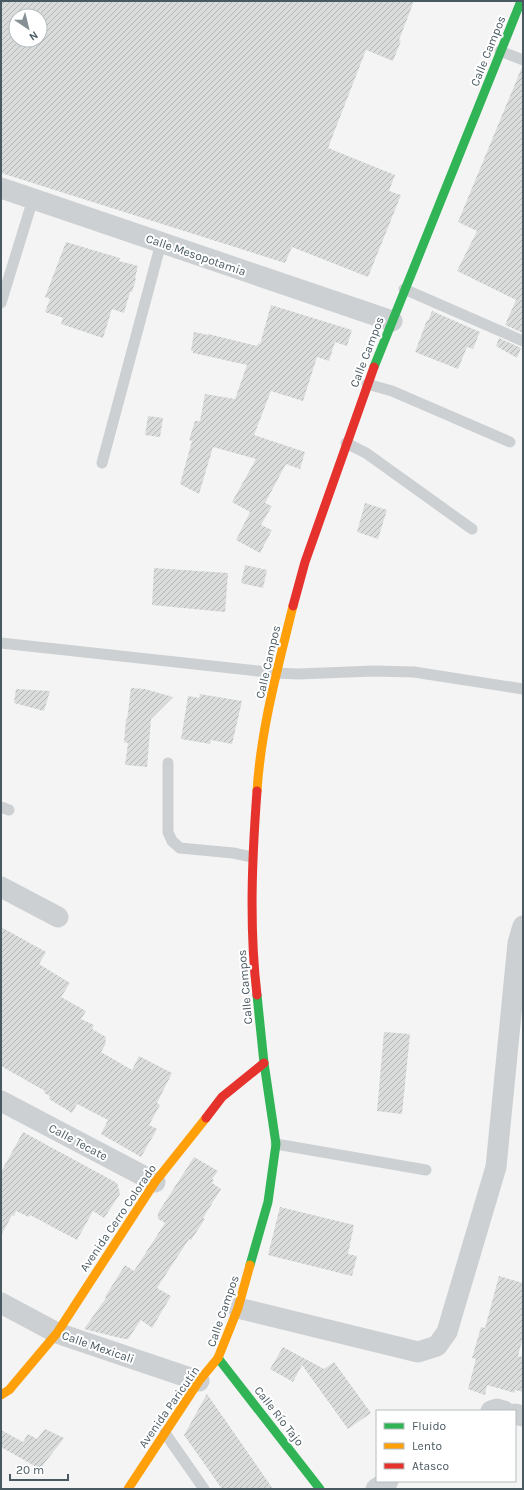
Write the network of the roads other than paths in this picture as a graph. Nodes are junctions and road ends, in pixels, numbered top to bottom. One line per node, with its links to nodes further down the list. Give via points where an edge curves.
1 (521, 1): 2 (street, Calle Campos)
2 (519, 15): 3 (street, Calle Campos)
3 (500, 51): 4 (lane); 8 (street, Calle Campos)
4 (523, 60)
5 (1, 188): 6 (street, Calle Mesopotamia)
6 (33, 199): 7 (street, Calle Mesopotamia); 9 (lane)
7 (161, 243): 10 (street, Calle Mesopotamia); 15 (lane)
8 (404, 289): 10 (street, Calle Campos); 11 (lane)
9 (1, 303)
10 (392, 321): 12 (street, Calle Campos)
11 (523, 341)
12 (367, 384): 13 (lane, via 392,391); 14 (street, Calle Campos)
13 (510, 442)
14 (346, 443): 16 (lane, via 366,453); 18 (street, Calle Campos, via 305,562)
15 (102, 463)
16 (472, 529)
17 (1, 643): 18 (lane)
18 (276, 673): 19 (lane, via 414,672); 21 (street, Calle Campos, via 259,762)
19 (523, 689)
20 (168, 763): 21 (lane, via 168,832 172,841 180,848)
21 (252, 857): 25 (street, Calle Campos, via 253,962)
22 (1, 887): 23 (street)
23 (58, 917)
24 (523, 926): 31 (street, via 518,943 496,1167 447,1332 437,1346 418,1352)
25 (264, 1063): 27 (street, Calle Campos); 29 (street, Avenida Cerro Colorado, via 222,1097)
26 (1, 1101): 29 (street, Calle Tecate)
27 (276, 1144): 28 (lane); 31 (street, Calle Campos, via 268,1202)
28 (426, 1170)
29 (155, 1182): 32 (street, Avenida Cerro Colorado)
30 (1, 1303): 32 (street, Calle Mexicali)
31 (238, 1308): 33 (street, Calle Campos)
32 (57, 1333): 34 (street, Calle Mexicali); 35 (street, Avenida Cerro Colorado, via 9,1390)
33 (218, 1358): 34 (street, Avenida Paricutín); 40 (street, Calle Río Tajo)
34 (200, 1382): 36 (street, Avenida Paricutín)
35 (1, 1395)
36 (165, 1433): 38 (street, Avenida Paricutín); 39 (lane)
37 (386, 1482): 41 (street)
38 (128, 1489)
39 (204, 1489)
40 (320, 1489)
41 (376, 1489)

